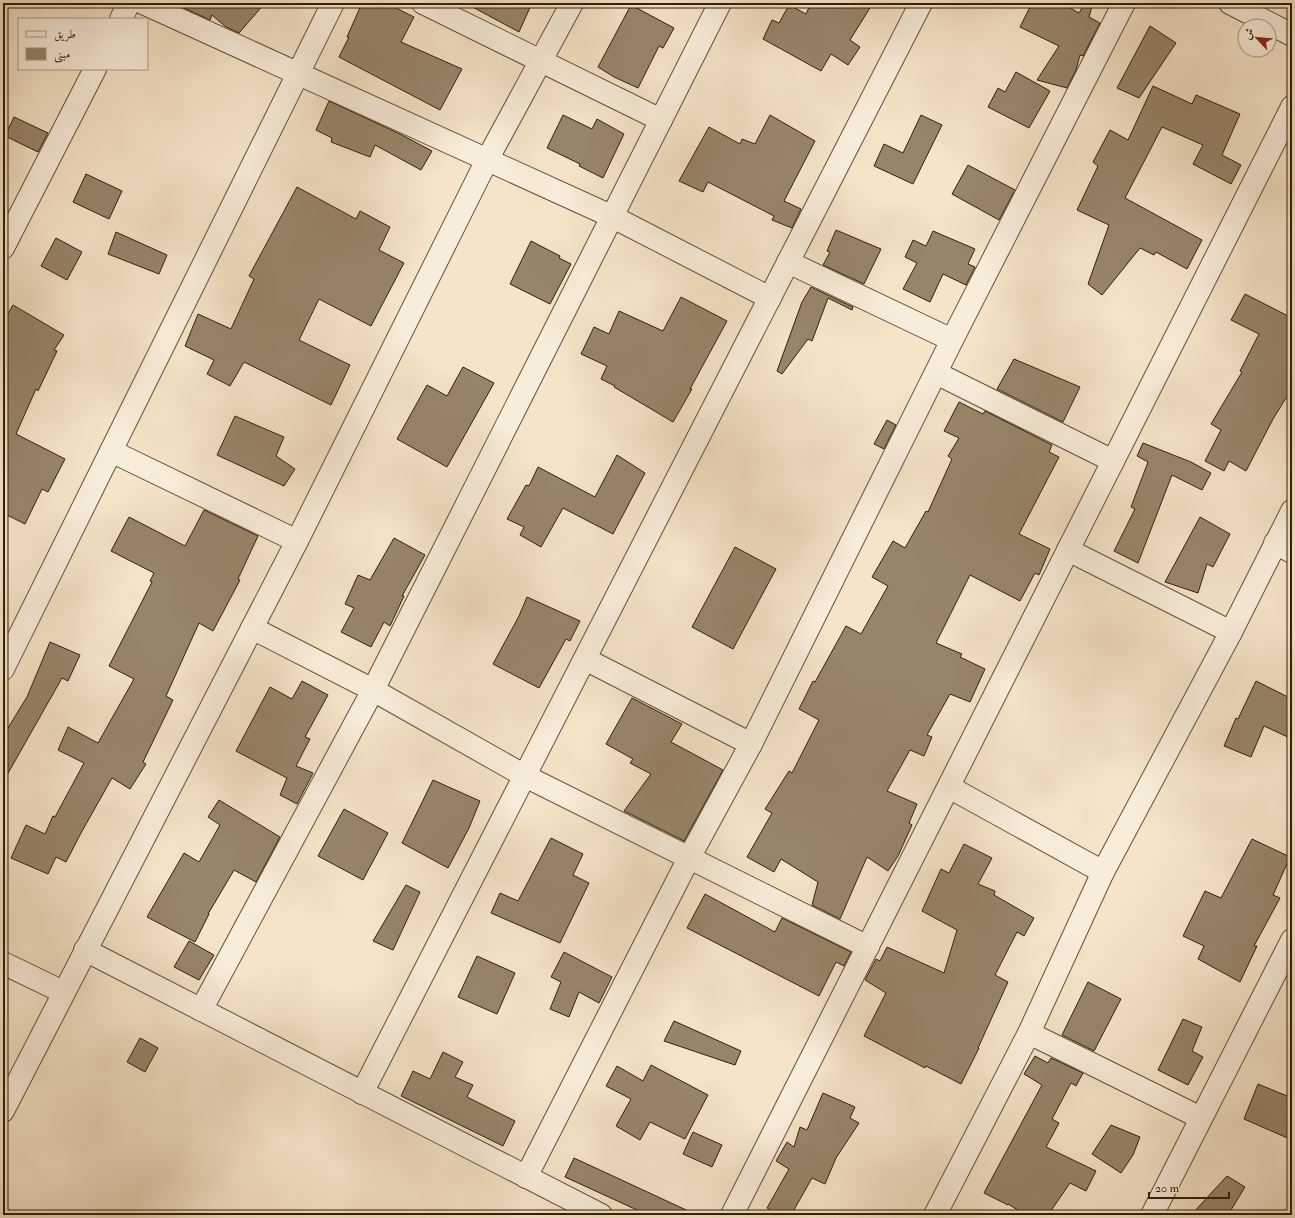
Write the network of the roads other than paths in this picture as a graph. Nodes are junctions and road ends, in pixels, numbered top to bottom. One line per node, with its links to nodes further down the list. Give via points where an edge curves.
1 (130, 3): 10 (street)
2 (143, 3): 14 (street)
3 (333, 3): 14 (street)
4 (423, 3): 12 (street)
5 (572, 3): 12 (street)
6 (720, 3): 16 (street)
7 (921, 3): 20 (street)
8 (1124, 3): 22 (street)
9 (1230, 3): 11 (street)
10 (122, 18)
11 (1292, 35)
12 (541, 60): 16 (street); 17 (street)
13 (94, 70): 19 (street)
14 (298, 74): 17 (street); 24 (street)
15 (1292, 107): 25 (street)
16 (661, 120): 18 (street)
17 (488, 160): 18 (street); 27 (street)
18 (612, 217): 21 (street); 34 (street)
19 (3, 248)
20 (788, 262): 21 (street); 22 (street)
21 (770, 298): 32 (street)
22 (952, 340): 23 (street)
23 (936, 373): 25 (street); 35 (street)
24 (111, 451): 27 (street); 33 (street)
25 (1113, 461): 29 (street)
26 (1292, 511): 28 (street)
27 (297, 541): 30 (street)
28 (1283, 548): 31 (street)
29 (1068, 550): 31 (street); 37 (street)
30 (252, 628): 34 (street); 42 (street)
31 (1231, 632): 39 (street)
32 (585, 659): 35 (street); 36 (street)
33 (3, 669)
34 (373, 690): 36 (street); 46 (street)
35 (751, 744): 38 (street)
36 (525, 776): 38 (street); 48 (street)
37 (949, 787): 39 (street); 41 (street)
38 (689, 858): 41 (street); 51 (street)
39 (1103, 872): 47 (street)
40 (1292, 940): 44 (street)
41 (868, 947): 53 (street)
42 (85, 950): 45 (street); 46 (street)
43 (3, 963): 45 (street)
44 (1285, 970): 50 (street)
45 (63, 992): 49 (street)
46 (201, 1010): 48 (street)
47 (1029, 1033): 50 (street); 54 (street)
48 (362, 1093): 51 (street)
49 (3, 1111)
50 (1201, 1118): 55 (street)
51 (526, 1177): 52 (street)
52 (601, 1215)
53 (732, 1215)
54 (935, 1215)
55 (1152, 1215)

